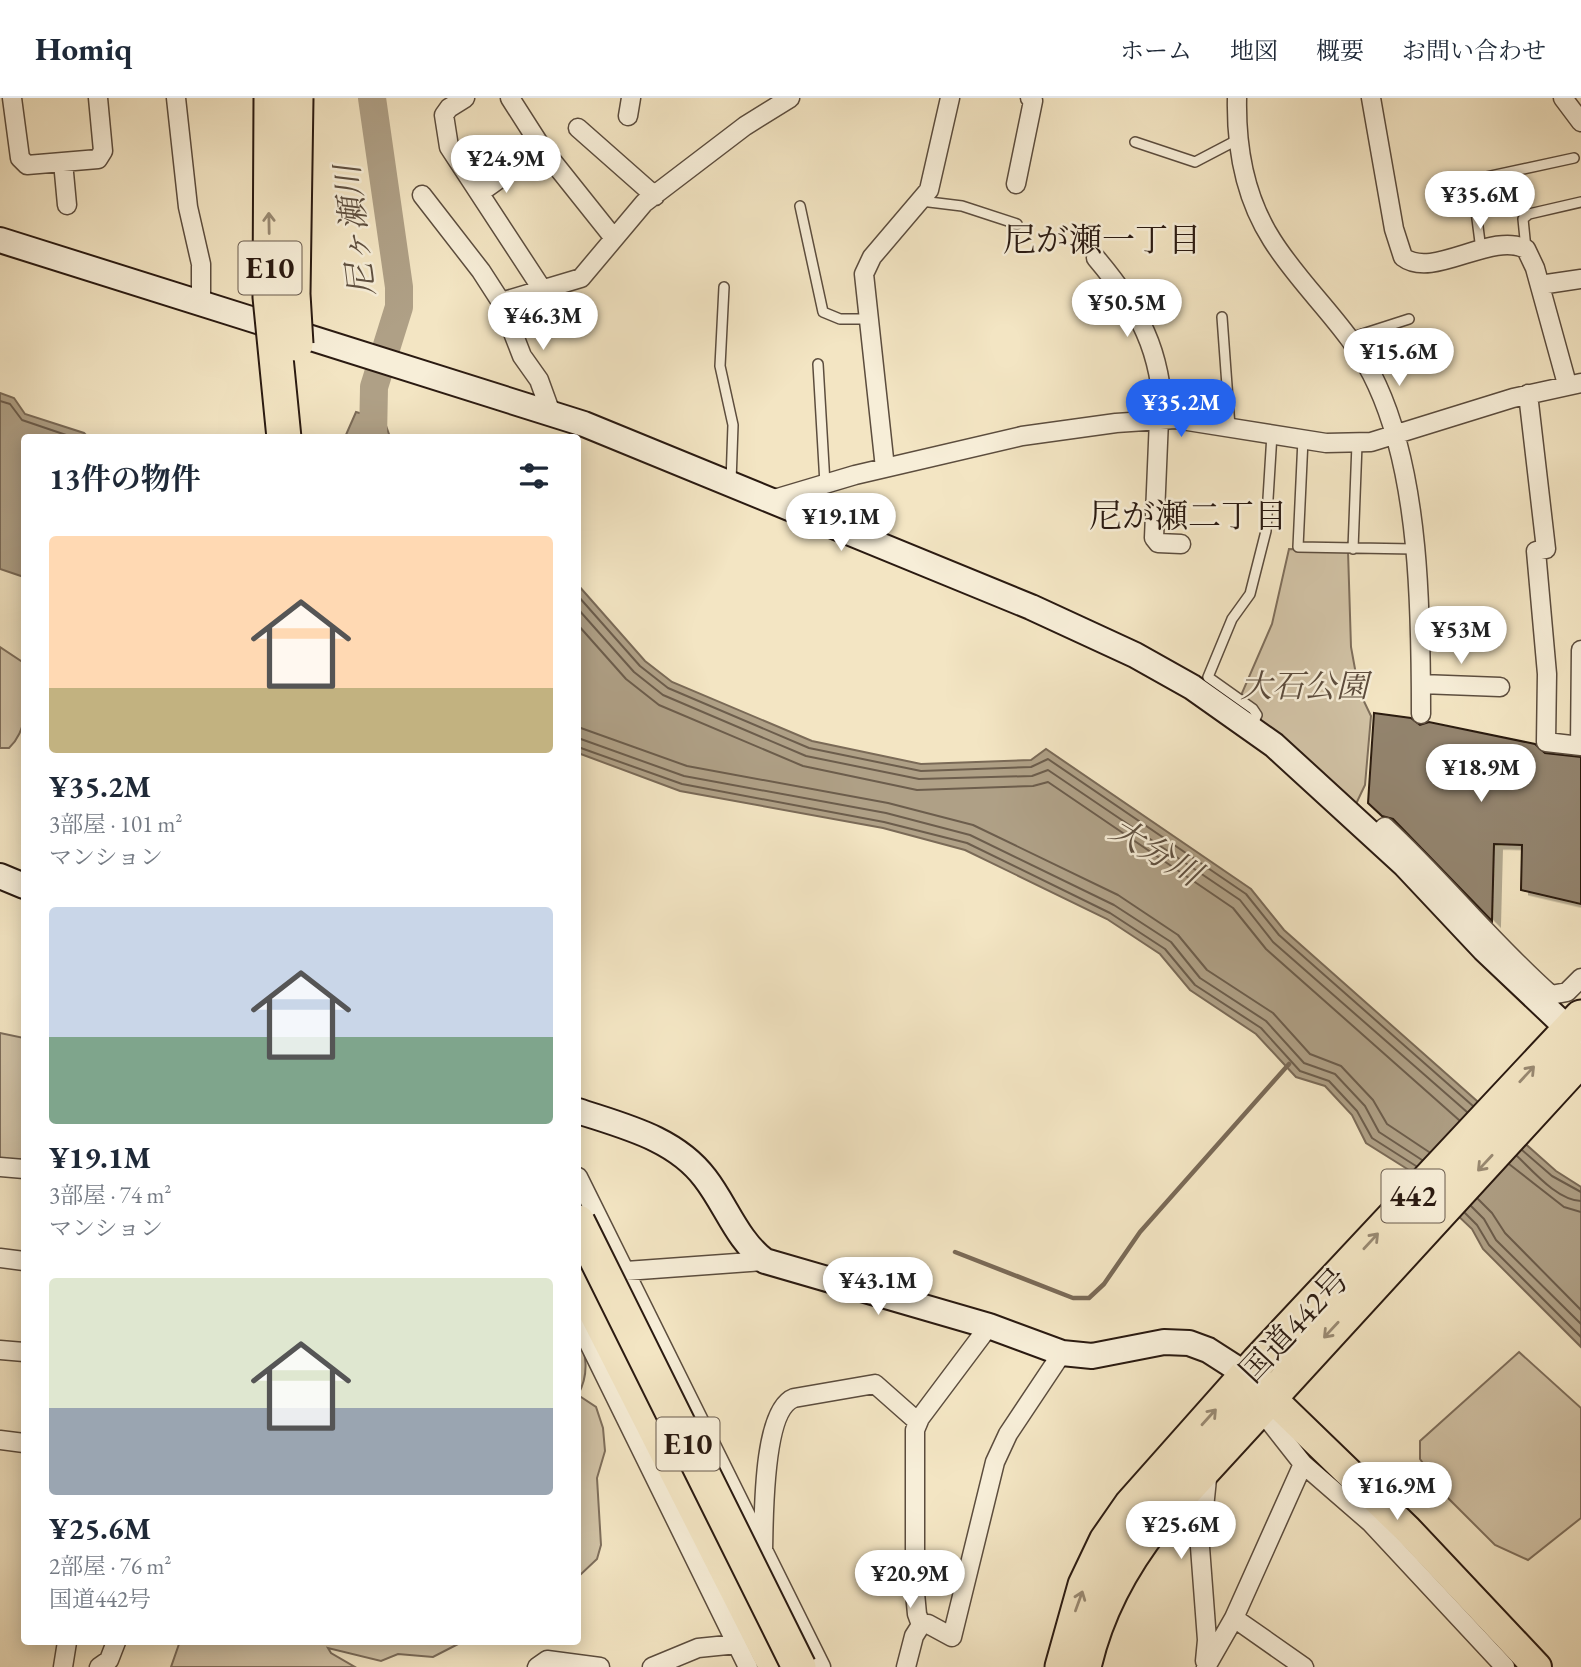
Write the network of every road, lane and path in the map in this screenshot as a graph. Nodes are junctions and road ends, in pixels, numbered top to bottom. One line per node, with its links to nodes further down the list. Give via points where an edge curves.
1 (12, 98): 20 (street, via 20,158 27,165)
2 (98, 98): 20 (street, via 103,151 98,159)
3 (176, 98): 40 (street, via 188,207 201,272)
4 (271, 98): 51 (highway, E10, one-way to 4, bridge, via 270,298)
5 (296, 98): 52 (highway, E10, bridge, via 293,294)
6 (465, 98): 22 (street, via 444,115 447,142)
7 (510, 98): 18 (street)
8 (950, 98): 25 (street, via 932,181)
9 (1030, 98): 21 (street)
10 (1237, 98): 16 (street)
11 (1371, 98): 33 (street, via 1403,257 1420,264)
12 (1563, 98): 14 (street)
13 (779, 101): 24 (street)
14 (1581, 122)
15 (578, 128): 24 (street)
16 (1239, 139): 17 (lane, via 1195,163); 44 (street, via 1246,181 1264,226)
17 (1135, 142)
18 (542, 148): 22 (street); 30 (street)
19 (1574, 158): 33 (lane, via 1472,180)
20 (63, 162): 27 (street)
21 (1016, 184)
22 (481, 192): 38 (street)
23 (422, 195): 39 (street)
24 (655, 196): 30 (street)
25 (921, 201): 29 (lane, via 962,206); 42 (street, via 865,268)
26 (1581, 202): 32 (lane, via 1523,219)
27 (67, 205)
28 (800, 206): 42 (lane, via 822,313 840,319)
29 (1017, 224)
30 (613, 237): 38 (street, via 581,278)
31 (0, 240): 40 (street)
32 (1526, 249): 33 (street); 36 (street)
33 (1482, 250)
34 (1096, 258): 49 (street, via 1138,313 1161,378)
35 (1581, 279): 36 (street)
36 (1540, 285): 46 (street)
37 (724, 287): 58 (lane, via 720,366 733,425)
38 (542, 289): 39 (street)
39 (500, 302): 48 (street)
40 (201, 304): 48 (street)
41 (1222, 317): 50 (lane)
42 (869, 319): 57 (street)
43 (1409, 319): 44 (lane)
44 (1349, 338): 54 (street, via 1378,387)
45 (818, 364): 59 (lane)
46 (1574, 383): 47 (street)
47 (1528, 394): 54 (street); 69 (street, via 1546,549 1536,551 1547,674 1546,742)
48 (551, 413): 58 (street)
49 (1161, 419): 50 (street); 57 (street, via 1022,436); 61 (street, via 1154,538 1158,543)
50 (1230, 426): 53 (street)
51 (284, 434)
52 (304, 434)
53 (1272, 434): 55 (street); 68 (lane, via 1266,531 1250,594 1232,619 1208,677 1253,709 1257,715)
54 (1396, 436): 56 (street); 63 (street)
55 (1303, 439): 56 (street); 62 (lane, via 1298,547)
56 (1357, 444): 62 (lane)
57 (885, 468): 59 (street)
58 (731, 483): 60 (street)
59 (825, 484): 60 (street)
60 (771, 500): 68 (street, via 1135,655)
61 (1181, 544)
62 (1353, 549): 63 (lane)
63 (1414, 549): 65 (street)
64 (1581, 650): 69 (street)
65 (1422, 684): 66 (street); 67 (street)
66 (1500, 687)
67 (1422, 714)
68 (1251, 728): 70 (street)
69 (1580, 746)
70 (1374, 837): 73 (street, via 1385,827 1551,995 1567,992); 74 (street)
71 (0, 876): 72 (street)
72 (21, 885)
73 (1581, 978)
74 (1577, 1037): 91 (highway, 国道442号 / 442)
75 (581, 1112): 82 (street, via 655,1139 691,1162 747,1244)
76 (0, 1167): 77 (street)
77 (21, 1169)
78 (581, 1183): 84 (street)
79 (581, 1228): 110 (highway, E10, bridge)
80 (0, 1258): 81 (street)
81 (21, 1261)
82 (765, 1261): 84 (street); 86 (street)
83 (581, 1271): 84 (street)
84 (623, 1272): 97 (street)
85 (581, 1283): 109 (highway, E10)
86 (989, 1326): 90 (street); 92 (street)
87 (581, 1327): 100 (street)
88 (0, 1350): 89 (street)
89 (21, 1352)
90 (1062, 1353): 91 (street, via 1101,1356 1180,1342 1208,1350); 99 (street, via 1008,1434 995,1462 952,1637)
91 (1263, 1384): 95 (highway, 国道442号 / 442); 96 (street, via 1273,1422); 113 (highway, 国道442号 / 442, one-way to 91, via 1076,1608 1106,1541 1143,1490); 118 (main road)
92 (918, 1422): 97 (street, via 875,1384 785,1403 766,1474); 99 (street, via 915,1593)
93 (0, 1442): 94 (street)
94 (21, 1443)
95 (1209, 1462): 114 (highway, 国道442号 / 442, via 1129,1559 1104,1608); 115 (street, via 1200,1547)
96 (1303, 1464): 98 (street); 117 (street, via 1371,1523)
97 (763, 1552): 111 (street)
98 (1234, 1618): 115 (street); 116 (street)
99 (921, 1625): 112 (street)
100 (737, 1644): 103 (street, via 698,1648); 108 (street)
101 (66, 1645): 104 (street)
102 (116, 1645): 105 (street, via 109,1660)
103 (658, 1666)
104 (62, 1667)
105 (99, 1667)
106 (537, 1667): 107 (street, via 547,1660)
107 (600, 1667)
108 (748, 1667)
109 (776, 1667)
110 (799, 1667)
111 (821, 1667)
112 (906, 1667)
113 (1062, 1667)
114 (1084, 1667)
115 (1205, 1667)
116 (1304, 1667)
117 (1505, 1667)
118 (1537, 1667)

